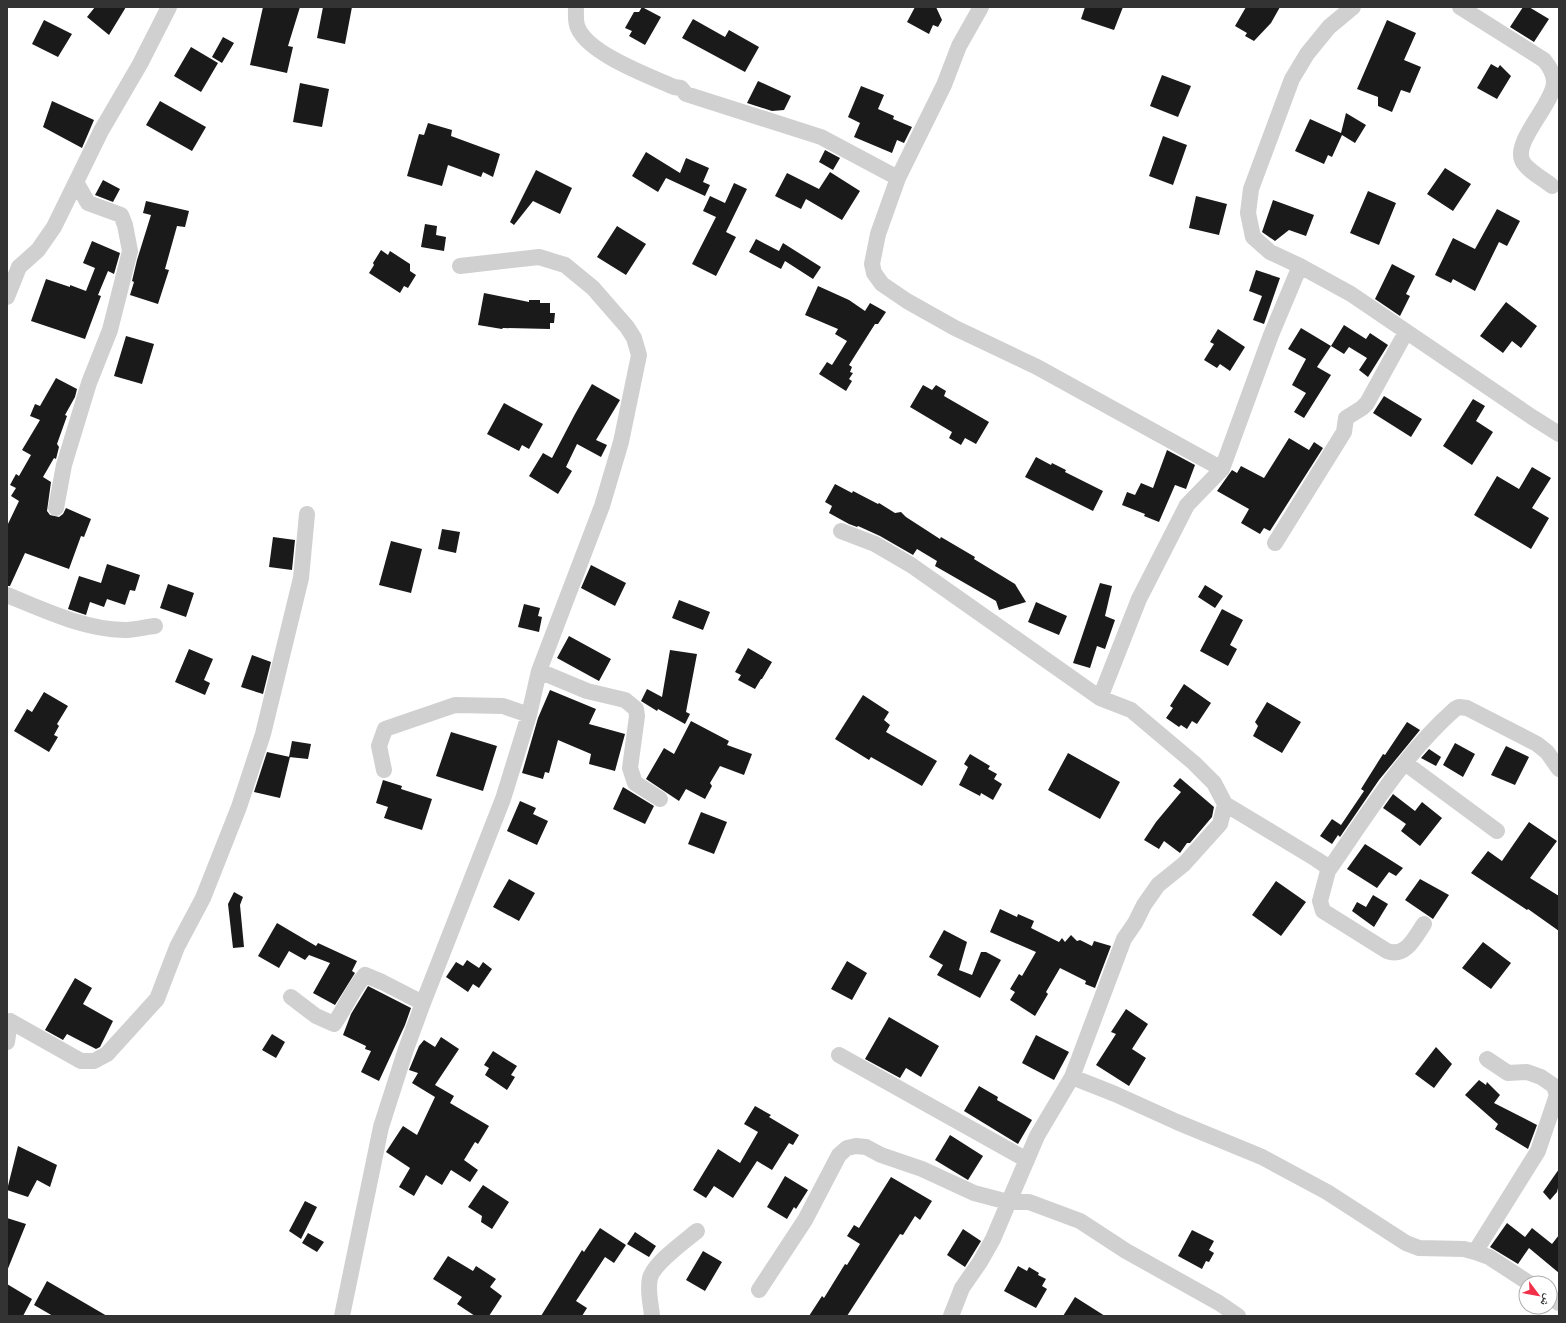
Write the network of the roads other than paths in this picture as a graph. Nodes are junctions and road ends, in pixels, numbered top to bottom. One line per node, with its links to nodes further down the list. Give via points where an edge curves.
1 (169, 7): 7 (street)
2 (576, 7): 6 (street, via 578,28 583,36 620,64 681,88 686,94 821,137)
3 (981, 7): 6 (street, via 959,46 944,85)
4 (1353, 7): 10 (street, via 1329,27 1307,54 1292,79 1251,189 1248,213 1253,237 1270,252)
5 (1460, 7): 8 (street, via 1544,60 1552,70 1554,82 1551,93 1521,150 1522,160 1527,167)
6 (898, 178): 14 (street, via 878,234 872,264 874,273 882,284 956,328 1037,367)
7 (76, 182): 11 (street, via 46,240 19,267); 15 (street, via 88,203 121,215 130,251 110,330 89,383 64,465)
8 (1552, 186)
9 (460, 266): 21 (street, via 539,257 565,266 593,288 627,327 634,338 639,355 621,442 602,506)
10 (1300, 266): 12 (street, via 1351,294); 14 (street, via 1271,335)
11 (7, 297)
12 (1406, 332): 13 (street); 18 (street, via 1367,403 1346,418 1344,432)
13 (1559, 434)
14 (1222, 469): 22 (street, via 1187,505 1139,599)
15 (56, 508)
16 (307, 514): 34 (street, via 302,578 263,734 239,807 203,898 177,947 157,999 107,1054 94,1061 81,1061 10,1020)
17 (841, 531): 22 (street, via 875,544 911,565)
18 (1275, 543)
19 (7, 595): 20 (street, via 42,611 97,627 125,630)
20 (155, 626)
21 (539, 671): 23 (street); 27 (street, via 587,691 625,700 636,709 630,768 635,783)
22 (1100, 698): 28 (street, via 1131,710 1188,758 1214,783)
23 (528, 716): 26 (street, via 503,706 455,706 409,720 385,729 379,746); 33 (street, via 503,799)
24 (1405, 763): 25 (street, via 1452,711 1463,707 1537,744 1547,752); 29 (street); 30 (street)
25 (1559, 769)
26 (384, 770)
27 (660, 799)
28 (1225, 804): 30 (street, via 1316,859 1325,865); 37 (street, via 1220,824 1184,864 1158,885 1124,939)
29 (1497, 831)
30 (1328, 871): 31 (street, via 1320,901 1323,911 1388,951 1398,953 1407,949)
31 (1424, 924)
32 (290, 997): 33 (street, via 316,1016 334,1024 365,974)
33 (423, 1003): 44 (street, via 381,1127)
34 (7, 1042)
35 (839, 1055): 38 (street)
36 (1487, 1059): 41 (street, via 1508,1072 1527,1072 1541,1077 1554,1086 1557,1095 1538,1151)
37 (1072, 1077): 38 (street, via 1037,1136); 41 (street, via 1262,1157 1327,1192 1406,1243 1419,1248 1464,1249)
38 (1027, 1160): 39 (street)
39 (1008, 1202): 43 (street, via 974,1193 866,1147 847,1148 839,1155 805,1220); 46 (street, via 993,1239 962,1288); 47 (street, via 1030,1202 1080,1220 1126,1251)
40 (697, 1231): 45 (street, via 660,1263 650,1278)
41 (1475, 1252): 42 (street, via 1489,1257)
42 (1518, 1276)
43 (759, 1290)
44 (342, 1316)
45 (652, 1316)
46 (952, 1316)
47 (1238, 1316)

